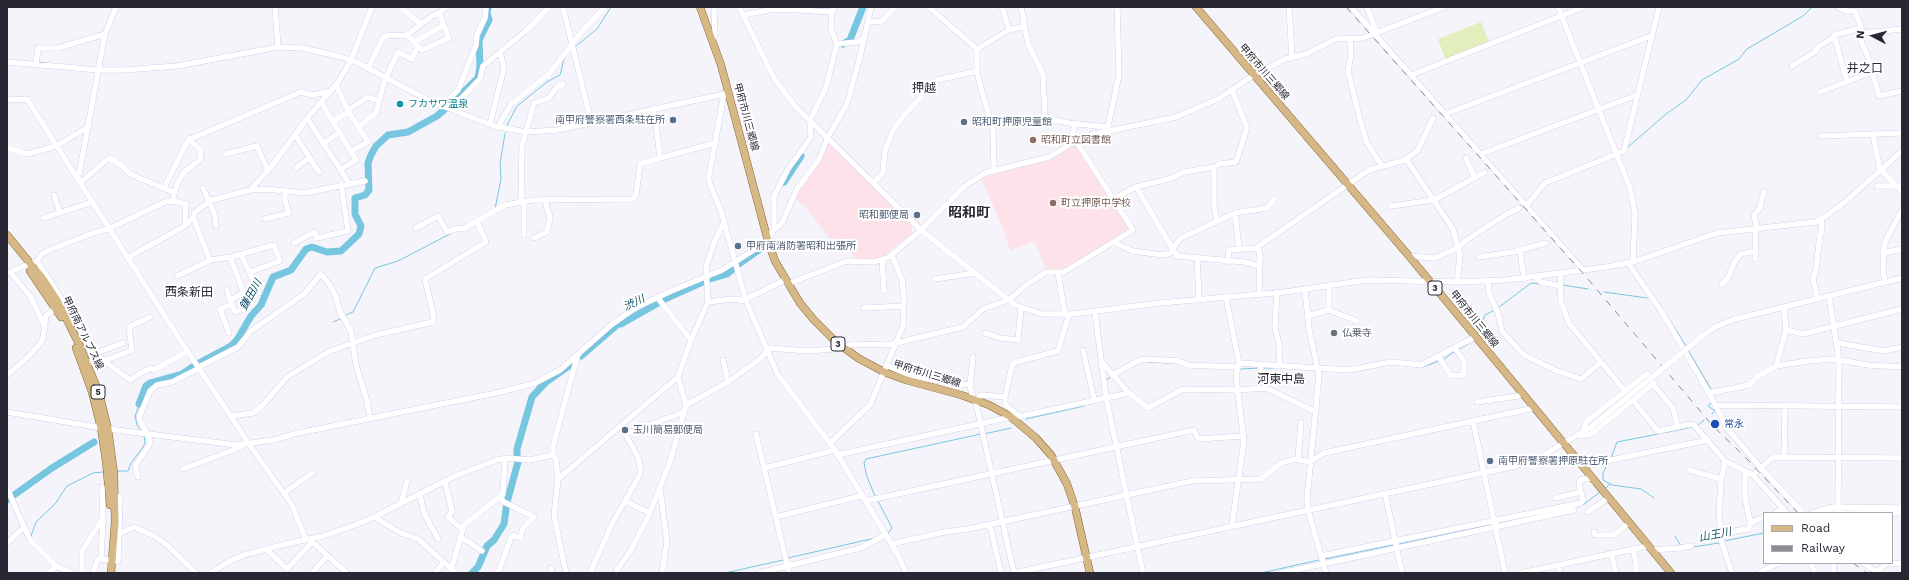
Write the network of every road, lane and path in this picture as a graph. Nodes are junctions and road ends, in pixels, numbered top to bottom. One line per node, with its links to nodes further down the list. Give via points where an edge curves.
1 (116, 7): 40 (street)
2 (275, 7): 51 (street)
3 (372, 7): 55 (street)
4 (400, 7): 34 (street)
5 (446, 7): 30 (street)
6 (486, 7): 79 (street, via 476,45 458,90)
7 (548, 7): 53 (street, via 528,29)
8 (563, 7): 50 (street)
9 (605, 7): 50 (street)
10 (700, 7): 47 (main road, 甲府市川三郷線 / 3)
11 (714, 7): 47 (street, via 715,35)
12 (739, 7): 31 (street)
13 (871, 7): 33 (street)
14 (895, 7): 33 (street, via 881,22)
15 (929, 7): 52 (street)
16 (1002, 7): 38 (street)
17 (1021, 7): 36 (street)
18 (1117, 7): 95 (street, via 1118,75)
19 (1196, 7): 64 (main road, 甲府市川三郷線 / 3)
20 (1289, 7): 54 (street)
21 (1351, 7): 41 (street)
22 (1367, 7): 41 (street)
23 (1444, 7): 41 (street)
24 (1558, 7): 32 (street)
25 (1584, 7): 32 (street)
26 (1659, 7): 43 (street)
27 (1838, 7): 39 (street, via 1846,11 1855,11)
28 (768, 8): 29 (street); 31 (street)
29 (834, 9): 49 (street, via 832,30)
30 (440, 13): 34 (street); 35 (street)
31 (743, 15): 87 (street, via 774,78 794,105)
32 (1561, 16): 57 (street); 65 (street)
33 (869, 21): 44 (street)
34 (421, 24): 42 (street)
35 (444, 25): 48 (street); 48 (street, via 449,38 422,50)
36 (1025, 26): 38 (street); 91 (street, via 1028,44 1043,74 1046,118)
37 (1902, 29): 39 (street)
38 (1009, 30): 52 (street)
39 (1862, 30): 45 (street, via 1834,35); 63 (street, via 1859,36)
40 (105, 34): 58 (street, via 58,48 38,48); 61 (street)
41 (1376, 34): 46 (street); 65 (street)
42 (407, 35): 48 (street); 60 (street, via 384,36)
43 (1651, 36): 57 (street); 75 (street)
44 (865, 37): 49 (street, via 857,42); 102 (street, via 851,94)
45 (1835, 37): 59 (street); 67 (street)
46 (1350, 39): 54 (street, via 1336,39 1306,54); 118 (street, via 1348,71 1360,120 1367,143)
47 (712, 40): 74 (main road, 甲府市川三郷線 / 3)
48 (416, 44): 66 (street, via 412,59 398,52)
49 (837, 44): 87 (street, via 826,87)
50 (572, 45): 89 (street); 94 (street, via 549,74 511,104)
51 (278, 47): 55 (street, via 303,48); 61 (street, via 177,66)
52 (977, 49): 62 (street)
53 (500, 52): 81 (street, via 483,66 480,79); 90 (street, via 504,68)
54 (1292, 57): 64 (street)
55 (351, 60): 60 (street); 69 (street)
56 (7, 62): 58 (street)
57 (1579, 62): 82 (street); 84 (street)
58 (36, 65): 61 (street)
59 (1792, 66)
60 (368, 68): 66 (street)
61 (99, 70): 92 (street)
62 (977, 71): 124 (street, via 993,129); 131 (street, via 937,80 904,114 893,130 885,151 883,173)
63 (1872, 72): 67 (street); 72 (street, via 1880,96)
64 (1254, 75): 70 (street); 132 (main road, 甲府市川三郷線 / 3)
65 (1411, 75): 84 (street)
66 (386, 77): 77 (street); 79 (street)
67 (1847, 82): 73 (street)
68 (563, 84): 97 (street, via 556,88 549,98 534,102)
69 (336, 85): 71 (street); 83 (street)
70 (1232, 90): 95 (street, via 1176,117); 119 (street, via 1247,128 1236,162)
71 (331, 91): 78 (street); 103 (street, via 313,95 301,92)
72 (1902, 91)
73 (1820, 92)
74 (727, 94): 80 (street); 105 (street); 178 (main road, 甲府市川三郷線 / 3)
75 (1637, 95): 82 (street); 113 (street, via 1624,152)
76 (7, 100): 107 (street, via 27,99)
77 (379, 101): 83 (street, via 368,97); 93 (street, via 376,113)
78 (321, 102): 85 (street); 88 (street)
79 (442, 106): 81 (street)
80 (654, 108): 89 (street); 115 (street)
81 (451, 109): 90 (street)
82 (1598, 109): 112 (street); 113 (street)
83 (348, 111): 88 (street); 93 (street)
84 (1445, 114): 112 (street)
85 (307, 118): 100 (street); 106 (street)
86 (1433, 118): 117 (street, via 1418,150)
87 (810, 120): 102 (street); 173 (street, via 810,137 788,169 774,196)
88 (333, 121): 96 (street)
89 (591, 122): 97 (street, via 545,132)
90 (490, 124): 94 (street)
91 (1075, 124): 95 (street); 104 (street, via 1071,140)
92 (89, 126): 107 (street); 129 (street)
93 (358, 127): 109 (street, via 368,142)
94 (498, 127): 97 (street)
95 (1107, 129): 104 (street)
96 (340, 132): 106 (street); 109 (street)
97 (525, 132): 152 (street, via 522,146)
98 (1902, 133): 99 (street)
99 (1873, 134): 101 (street); 122 (street)
100 (295, 135): 114 (street); 123 (street)
101 (1821, 136)
102 (828, 137): 131 (street); 173 (street, via 819,159 797,190 782,222)
103 (190, 139): 136 (street, via 173,166); 143 (street, via 201,150 200,160 185,171)
104 (1074, 142): 124 (street, via 1043,159); 146 (street)
105 (715, 143): 115 (street); 166 (street, via 709,182)
106 (324, 144): 121 (street)
107 (58, 146): 108 (street, via 27,154); 129 (street)
108 (7, 148)
109 (351, 150): 121 (street, via 356,160)
110 (1902, 152): 122 (street)
111 (224, 154): 123 (street, via 257,146)
112 (1481, 154): 153 (street)
113 (1617, 156): 153 (street, via 1545,183); 202 (street, via 1630,188 1635,213)
114 (309, 158): 120 (street); 125 (street)
115 (660, 158): 145 (street, via 640,164 636,195 633,199)
116 (1466, 158): 127 (street)
117 (1406, 159): 118 (street); 148 (street)
118 (1382, 166): 132 (street, via 1369,170)
119 (1214, 167): 138 (street, via 1184,172); 163 (street, via 1214,205)
120 (296, 168)
121 (340, 170): 130 (street)
122 (1880, 170): 135 (street); 162 (street, via 1846,201)
123 (268, 171): 139 (street)
124 (994, 171): 174 (street, via 974,179 965,186)
125 (319, 172)
126 (1485, 172): 127 (street)
127 (1475, 178): 148 (street)
128 (365, 180): 130 (street)
129 (79, 182): 136 (street, via 109,158 130,174); 151 (street)
130 (349, 183): 133 (street)
131 (873, 183): 174 (street)
132 (1349, 184): 183 (street); 193 (main road, 甲府市川三郷線 / 3)
133 (341, 185): 140 (street, via 305,193); 181 (street, via 348,231 317,238 314,232)
134 (1877, 186): 135 (street)
135 (1899, 186): 142 (street)
136 (164, 188): 143 (street)
137 (203, 188): 150 (street)
138 (1136, 188): 146 (street); 186 (street)
139 (250, 190): 140 (street); 150 (street)
140 (285, 190): 161 (street, via 289,213)
141 (1764, 192): 171 (street, via 1760,208 1754,215)
142 (1902, 192)
143 (175, 193): 149 (street)
144 (54, 195): 157 (street)
145 (547, 199): 152 (street); 177 (street, via 550,217 547,232)
146 (1113, 199): 180 (street, via 1133,230)
147 (1274, 199): 158 (street, via 1267,208)
148 (1434, 200): 154 (street); 184 (street, via 1449,221)
149 (172, 201): 168 (street, via 186,204); 172 (street, via 158,204)
150 (210, 201): 159 (street, via 194,212); 169 (street)
151 (92, 202): 157 (street); 172 (street)
152 (523, 202): 165 (street, via 505,205); 176 (street)
153 (1527, 205): 206 (street)
154 (1391, 206)
155 (1519, 208): 184 (street)
156 (1902, 210): 167 (street)
157 (60, 213): 160 (street)
158 (1235, 213): 163 (street); 187 (street)
159 (193, 217): 168 (street); 199 (street)
160 (44, 218)
161 (265, 219)
162 (1821, 219): 171 (street); 235 (street, via 1822,231 1813,278)
163 (1217, 221): 186 (street, via 1181,238)
164 (1902, 221): 167 (street)
165 (477, 222): 170 (street, via 463,229 447,232 438,216); 264 (street, via 486,242 425,279 433,322 376,335)
166 (724, 222): 204 (street); 213 (street, via 709,256)
167 (1895, 223): 191 (street, via 1886,240)
168 (185, 226): 197 (street)
169 (216, 226)
170 (416, 228)
171 (1756, 228): 189 (street); 202 (street, via 1717,233)
172 (108, 229): 197 (street); 203 (street, via 93,232 47,251)
173 (774, 230): 178 (street)
174 (921, 230): 192 (street); 209 (street)
175 (7, 235): 203 (main road, 甲府南アルプス線 / 5)
176 (524, 235)
177 (534, 238)
178 (768, 241): 204 (street); 220 (main road, 甲府市川三郷線 / 3, via 775,261)
179 (7, 242): 203 (main road, 甲府南アルプス線 / 5)
180 (1113, 242): 186 (street, via 1140,252 1163,255); 210 (street, via 1064,272)
181 (294, 243)
182 (1546, 243): 188 (street)
183 (1258, 247): 187 (street); 205 (street)
184 (1459, 247): 193 (street, via 1435,258); 221 (street)
185 (1902, 249): 191 (street)
186 (1173, 250): 195 (street, via 1177,256)
187 (1239, 250): 201 (street, via 1229,250)
188 (1520, 250): 196 (street); 217 (street)
189 (1755, 251): 198 (street); 223 (street, via 1741,254)
190 (241, 254): 194 (street); 207 (street); 207 (street, via 274,245 280,262)
191 (1883, 254): 222 (street)
192 (892, 255): 200 (street); 241 (street, via 902,280)
193 (1409, 256): 218 (main road, 甲府市川三郷線 / 3)
194 (230, 257): 199 (street); 239 (street, via 244,293)
195 (1197, 257): 201 (street); 238 (street)
196 (1479, 257)
197 (127, 258): 271 (street)
198 (1755, 259)
199 (210, 260): 212 (street)
200 (882, 260): 220 (street, via 850,261); 228 (street)
201 (1228, 262): 205 (street, via 1244,262)
202 (1630, 262): 206 (street); 301 (street)
203 (31, 263): 208 (street); 244 (main road, 甲府南アルプス線 / 5); 261 (street, via 71,312); 281 (main road, 甲府南アルプス線 / 5, via 58,302)
204 (735, 264): 213 (street); 236 (street)
205 (1259, 266): 231 (street)
206 (1583, 270): 211 (street)
207 (250, 272): 230 (street)
208 (8, 273): 255 (street, via 32,297)
209 (975, 273): 216 (street); 237 (street)
210 (1058, 273): 237 (street, via 1046,272); 250 (street)
211 (1560, 274): 214 (street); 225 (street)
212 (177, 276)
213 (707, 277): 234 (street); 240 (street)
214 (1536, 277): 217 (street); 225 (street, via 1541,282)
215 (1902, 278): 222 (street)
216 (935, 279)
217 (1524, 279): 219 (street)
218 (1430, 281): 221 (street); 224 (street, via 1368,280); 259 (main road, 甲府市川三郷線 / 3)
219 (1488, 281): 221 (street); 280 (street, via 1489,293 1498,313 1502,331 1524,355 1581,379)
220 (787, 282): 236 (street); 266 (main road, 甲府市川三郷線 / 3, via 814,320)
221 (1457, 282)
222 (1885, 282): 232 (street)
223 (1722, 284)
224 (1329, 286): 226 (street); 248 (street)
225 (1560, 286): 280 (street, via 1561,302 1569,323)
226 (1305, 289): 229 (street); 251 (street)
227 (227, 290): 239 (street)
228 (884, 291)
229 (1277, 292): 231 (street); 284 (street, via 1275,328 1280,348)
230 (258, 294)
231 (1259, 294): 233 (street)
232 (1830, 296): 235 (street); 254 (street)
233 (1226, 297): 238 (street); 282 (street)
234 (659, 299): 260 (street); 273 (street, via 623,316)
235 (1817, 299): 243 (street)
236 (746, 300): 240 (street); 269 (street)
237 (1009, 300): 246 (street); 265 (street, via 983,309 963,327)
238 (1199, 300): 249 (street)
239 (231, 302): 242 (street, via 235,312); 257 (street, via 220,309)
240 (708, 302): 260 (street)
241 (904, 306): 245 (street); 265 (street, via 902,326)
242 (248, 307)
243 (1784, 307): 256 (street); 329 (street, bridge, via 1715,327)
244 (55, 308): 255 (street, via 46,316); 281 (main road, 甲府南アルプス線 / 5)
245 (864, 308)
246 (1022, 308): 250 (street, via 1042,314); 258 (street, via 1018,340)
247 (1902, 309): 254 (street)
248 (1329, 310): 251 (street); 253 (street)
249 (1095, 312): 250 (street); 279 (street)
250 (1067, 314): 302 (street, via 1058,351 1012,365)
251 (1307, 316): 287 (street)
252 (150, 317): 276 (street, via 129,327 132,350)
253 (1357, 321)
254 (1835, 326): 256 (street, via 1803,334); 263 (street)
255 (45, 327): 290 (street, via 39,345)
256 (1786, 330): 285 (street)
257 (229, 332)
258 (985, 333)
259 (1475, 337): 268 (street); 300 (main road, 甲府市川三郷線 / 3)
260 (691, 340): 292 (street)
261 (86, 343): 272 (street); 281 (street, via 94,361)
262 (123, 343): 272 (street)
263 (1838, 343): 267 (street, via 1884,351); 278 (street)
264 (353, 344): 286 (street, via 351,331 340,312 336,297 321,274 304,294 251,331 238,346); 317 (street, via 330,351 293,372 262,406 253,412); 319 (street)
265 (895, 344): 266 (street, via 854,344); 289 (street)
266 (842, 347): 269 (street, via 808,351 782,348); 289 (main road, 甲府市川三郷線 / 3)
267 (1902, 347)
268 (1455, 348): 275 (street); 275 (street, via 1464,361 1464,375 1451,376)
269 (767, 350): 293 (street, via 760,359); 332 (street, via 785,385)
270 (1083, 350): 305 (street)
271 (188, 351): 276 (street, via 130,380); 286 (street)
272 (96, 353): 276 (street)
273 (578, 354): 319 (street, via 549,377 524,387); 337 (street, via 555,434)
274 (973, 357): 295 (street)
275 (1439, 357): 287 (street, via 1421,366 1392,362 1348,370)
276 (104, 360)
277 (723, 360): 293 (street)
278 (1839, 360): 285 (street, via 1827,359); 288 (street); 311 (street)
279 (1102, 362): 291 (street); 303 (street)
280 (1601, 362): 299 (street)
281 (85, 364): 325 (main road, 甲府南アルプス線 / 5, via 99,393)
282 (1238, 365): 283 (street); 291 (street, via 1187,365 1179,361 1146,359); 297 (street)
283 (1260, 366): 284 (street); 296 (street)
284 (1279, 366): 287 (street)
285 (1776, 366): 301 (street, via 1749,385)
286 (199, 367): 317 (street); 326 (street, via 172,382 153,387 139,418)
287 (1318, 367): 316 (street)
288 (1902, 367)
289 (885, 368): 295 (street, via 927,379); 304 (main road, 甲府市川三郷線 / 3, via 906,380); 332 (street, via 870,405)
290 (7, 375)
291 (1112, 375): 298 (street)
292 (678, 377): 308 (street); 323 (street)
293 (728, 382): 308 (street)
294 (1653, 384): 299 (street, via 1647,374); 306 (street); 324 (street, via 1673,408)
295 (970, 385): 304 (street)
296 (1266, 388): 297 (street); 316 (street)
297 (1237, 390): 298 (street, via 1182,389 1148,408); 330 (street)
298 (1129, 392): 303 (street)
299 (1625, 392): 306 (street); 329 (street, via 1586,422)
300 (1522, 393): 307 (street, via 1518,396); 313 (main road, 甲府市川三郷線 / 3)
301 (1709, 393): 309 (street)
302 (1005, 397): 304 (street, via 981,395); 318 (street, via 1006,405)
303 (1106, 397): 305 (street); 335 (street)
304 (975, 399): 318 (main road, 甲府市川三郷線 / 3); 322 (street)
305 (1094, 399): 318 (street)
306 (1632, 401): 324 (street, via 1658,431); 329 (street, via 1591,434)
307 (1477, 402)
308 (686, 405): 315 (street)
309 (1716, 405): 310 (street); 347 (street, via 1727,428)
310 (1785, 406): 311 (street); 338 (street)
311 (1839, 406): 312 (street); 339 (street)
312 (1902, 407)
313 (1534, 408): 320 (street); 334 (main road, 甲府市川三郷線 / 3)
314 (7, 412): 325 (street)
315 (684, 412): 327 (street); 365 (street)
316 (1316, 412): 345 (street)
317 (231, 416): 333 (street)
318 (1015, 417): 322 (street); 342 (main road, 甲府市川三郷線 / 3)
319 (370, 418): 333 (street)
320 (1473, 421): 345 (street, via 1324,453); 352 (street)
321 (1301, 422): 343 (street)
322 (980, 423): 336 (street); 354 (street)
323 (621, 426): 327 (street); 358 (street)
324 (1678, 427): 331 (street, via 1692,424)
325 (104, 428): 326 (street); 425 (main road, 甲府南アルプス線 / 5, via 112,456 115,522)
326 (147, 434): 333 (street, via 226,445); 356 (street, via 149,445 135,466)
327 (625, 434): 376 (street, via 638,457 640,471)
328 (756, 434): 348 (street)
329 (1580, 435): 334 (street)
330 (1243, 436): 335 (street, via 1198,439 1194,430); 360 (street)
331 (1708, 440): 344 (street); 346 (street)
332 (830, 443): 336 (street)
333 (249, 444): 349 (street); 367 (street)
334 (1563, 444): 346 (main road, 甲府市川三郷線 / 3); 352 (street, via 1527,462)
335 (1116, 447): 342 (street); 372 (street)
336 (836, 453): 348 (street); 371 (street)
337 (553, 454): 340 (street, via 530,460); 358 (street, via 556,458)
338 (1784, 457): 339 (street); 347 (street, via 1773,456)
339 (1838, 457): 341 (street); 384 (street)
340 (505, 458): 362 (street); 373 (street, via 503,494)
341 (1902, 458)
342 (1054, 460): 354 (street); 379 (main road, 甲府市川三郷線 / 3)
343 (1298, 460): 345 (street); 360 (street, via 1282,463 1262,478)
344 (1725, 461): 351 (street); 359 (street)
345 (1310, 462): 382 (street)
346 (1582, 466): 357 (main road, 甲府市川三郷線 / 3)
347 (1760, 467): 355 (street); 388 (street)
348 (764, 468): 393 (street)
349 (183, 469)
350 (1689, 470): 359 (street)
351 (1745, 471): 355 (street); 398 (street, via 1745,498)
352 (1484, 472): 369 (street); 399 (street)
353 (312, 473): 367 (street)
354 (992, 474): 377 (street); 396 (street)
355 (1753, 475): 380 (street)
356 (138, 477)
357 (1591, 478): 366 (street, via 1580,480); 375 (main road, 甲府市川三郷線 / 3)
358 (558, 479): 448 (street, via 554,516)
359 (1721, 479): 408 (street, via 1719,512)
360 (1238, 480): 372 (street, via 1192,481); 401 (street)
361 (407, 482): 378 (street)
362 (444, 482): 368 (street); 403 (street, via 452,512 448,517)
363 (102, 487): 395 (street)
364 (7, 488): 402 (street)
365 (660, 489): 391 (street); 451 (street, via 667,542)
366 (1581, 492): 374 (street); 399 (street, via 1581,504)
367 (284, 493): 410 (street)
368 (420, 494): 378 (street); 409 (street, via 424,514)
369 (1385, 494): 382 (street); 411 (street)
370 (120, 496): 405 (street)
371 (861, 496): 377 (street); 393 (street)
372 (1126, 496): 379 (street); 414 (street)
373 (499, 498): 403 (street, via 464,525); 447 (street, via 534,516 523,528 520,538 512,536)
374 (1556, 498)
375 (1608, 498): 385 (street); 397 (main road, 甲府市川三郷線 / 3)
376 (625, 501): 391 (street); 449 (street, via 612,522)
377 (864, 501): 406 (street)
378 (400, 503): 392 (street)
379 (1075, 506): 396 (street); 424 (main road, 甲府市川三郷線 / 3)
380 (1783, 508): 386 (street); 387 (street)
381 (1902, 508): 384 (street)
382 (1308, 510): 401 (street); 423 (street)
383 (1574, 510): 399 (street)
384 (1838, 511): 389 (street, via 1825,508); 390 (street)
385 (1588, 512)
386 (1777, 512)
387 (1786, 512)
388 (1802, 512)
389 (1815, 512)
390 (1870, 512)
391 (650, 513): 450 (street, via 631,550)
392 (374, 517): 410 (street); 426 (street, via 401,533 418,539)
393 (776, 517): 433 (street)
394 (1763, 517): 398 (street)
395 (103, 518): 425 (street); 438 (street, via 82,551)
396 (1002, 522): 400 (street); 456 (street)
397 (1629, 523): 404 (street, via 1614,535); 417 (main road, 甲府市川三郷線 / 3)
398 (1750, 523): 408 (street, via 1748,529)
399 (1495, 524): 411 (street); 416 (street); 462 (street)
400 (990, 525): 413 (street); 455 (street)
401 (1232, 526): 414 (street)
402 (24, 527): 412 (street); 432 (street, via 30,540)
403 (463, 530): 407 (street)
404 (1594, 532)
405 (119, 534): 425 (street, via 118,561); 442 (street, via 134,527 154,536)
406 (885, 534): 413 (street); 433 (street, via 861,548)
407 (461, 537): 420 (street); 434 (street)
408 (1722, 538): 468 (street)
409 (438, 539)
410 (309, 540): 418 (street); 418 (street, via 287,569); 422 (street)
411 (1395, 542): 416 (street); 423 (street)
412 (7, 543)
413 (891, 544): 454 (street)
414 (1137, 546): 424 (street); 458 (street)
415 (1691, 546): 417 (street)
416 (1397, 548): 427 (street); 461 (street)
417 (1650, 548): 419 (street); 467 (main road, 甲府市川三郷線 / 3)
418 (266, 549): 443 (street, via 235,558)
419 (1633, 549): 421 (street); 466 (street)
420 (482, 551)
421 (1611, 553): 431 (street); 465 (street)
422 (327, 556): 444 (street); 445 (street)
423 (1321, 556): 427 (street)
424 (1087, 557): 456 (street); 457 (main road, 甲府市川三郷線 / 3)
425 (107, 559): 439 (street, via 96,561); 440 (main road, 甲府南アルプス線 / 5); 441 (main road, 甲府南アルプス線 / 5)
426 (443, 563): 434 (street); 446 (street)
427 (1324, 564): 459 (street); 460 (street)
428 (1776, 564): 469 (street)
429 (1865, 564): 435 (street)
430 (1885, 564): 435 (street)
431 (1558, 565): 463 (street); 464 (street)
432 (56, 566): 436 (street); 437 (street)
433 (787, 566): 452 (street); 453 (street)
434 (453, 571)
435 (1878, 572)
436 (49, 573)
437 (72, 573)
438 (82, 573)
439 (93, 573)
440 (106, 573)
441 (111, 573)
442 (196, 573)
443 (210, 573)
444 (312, 573)
445 (347, 573)
446 (435, 573)
447 (498, 573)
448 (566, 573)
449 (590, 573)
450 (615, 573)
451 (662, 573)
452 (759, 573)
453 (789, 573)
454 (906, 573)
455 (1001, 573)
456 (1014, 573)
457 (1090, 573)
458 (1143, 573)
459 (1281, 573)
460 (1326, 573)
461 (1402, 573)
462 (1505, 573)
463 (1521, 573)
464 (1560, 573)
465 (1616, 573)
466 (1636, 573)
467 (1671, 573)
468 (1732, 573)
469 (1759, 573)

